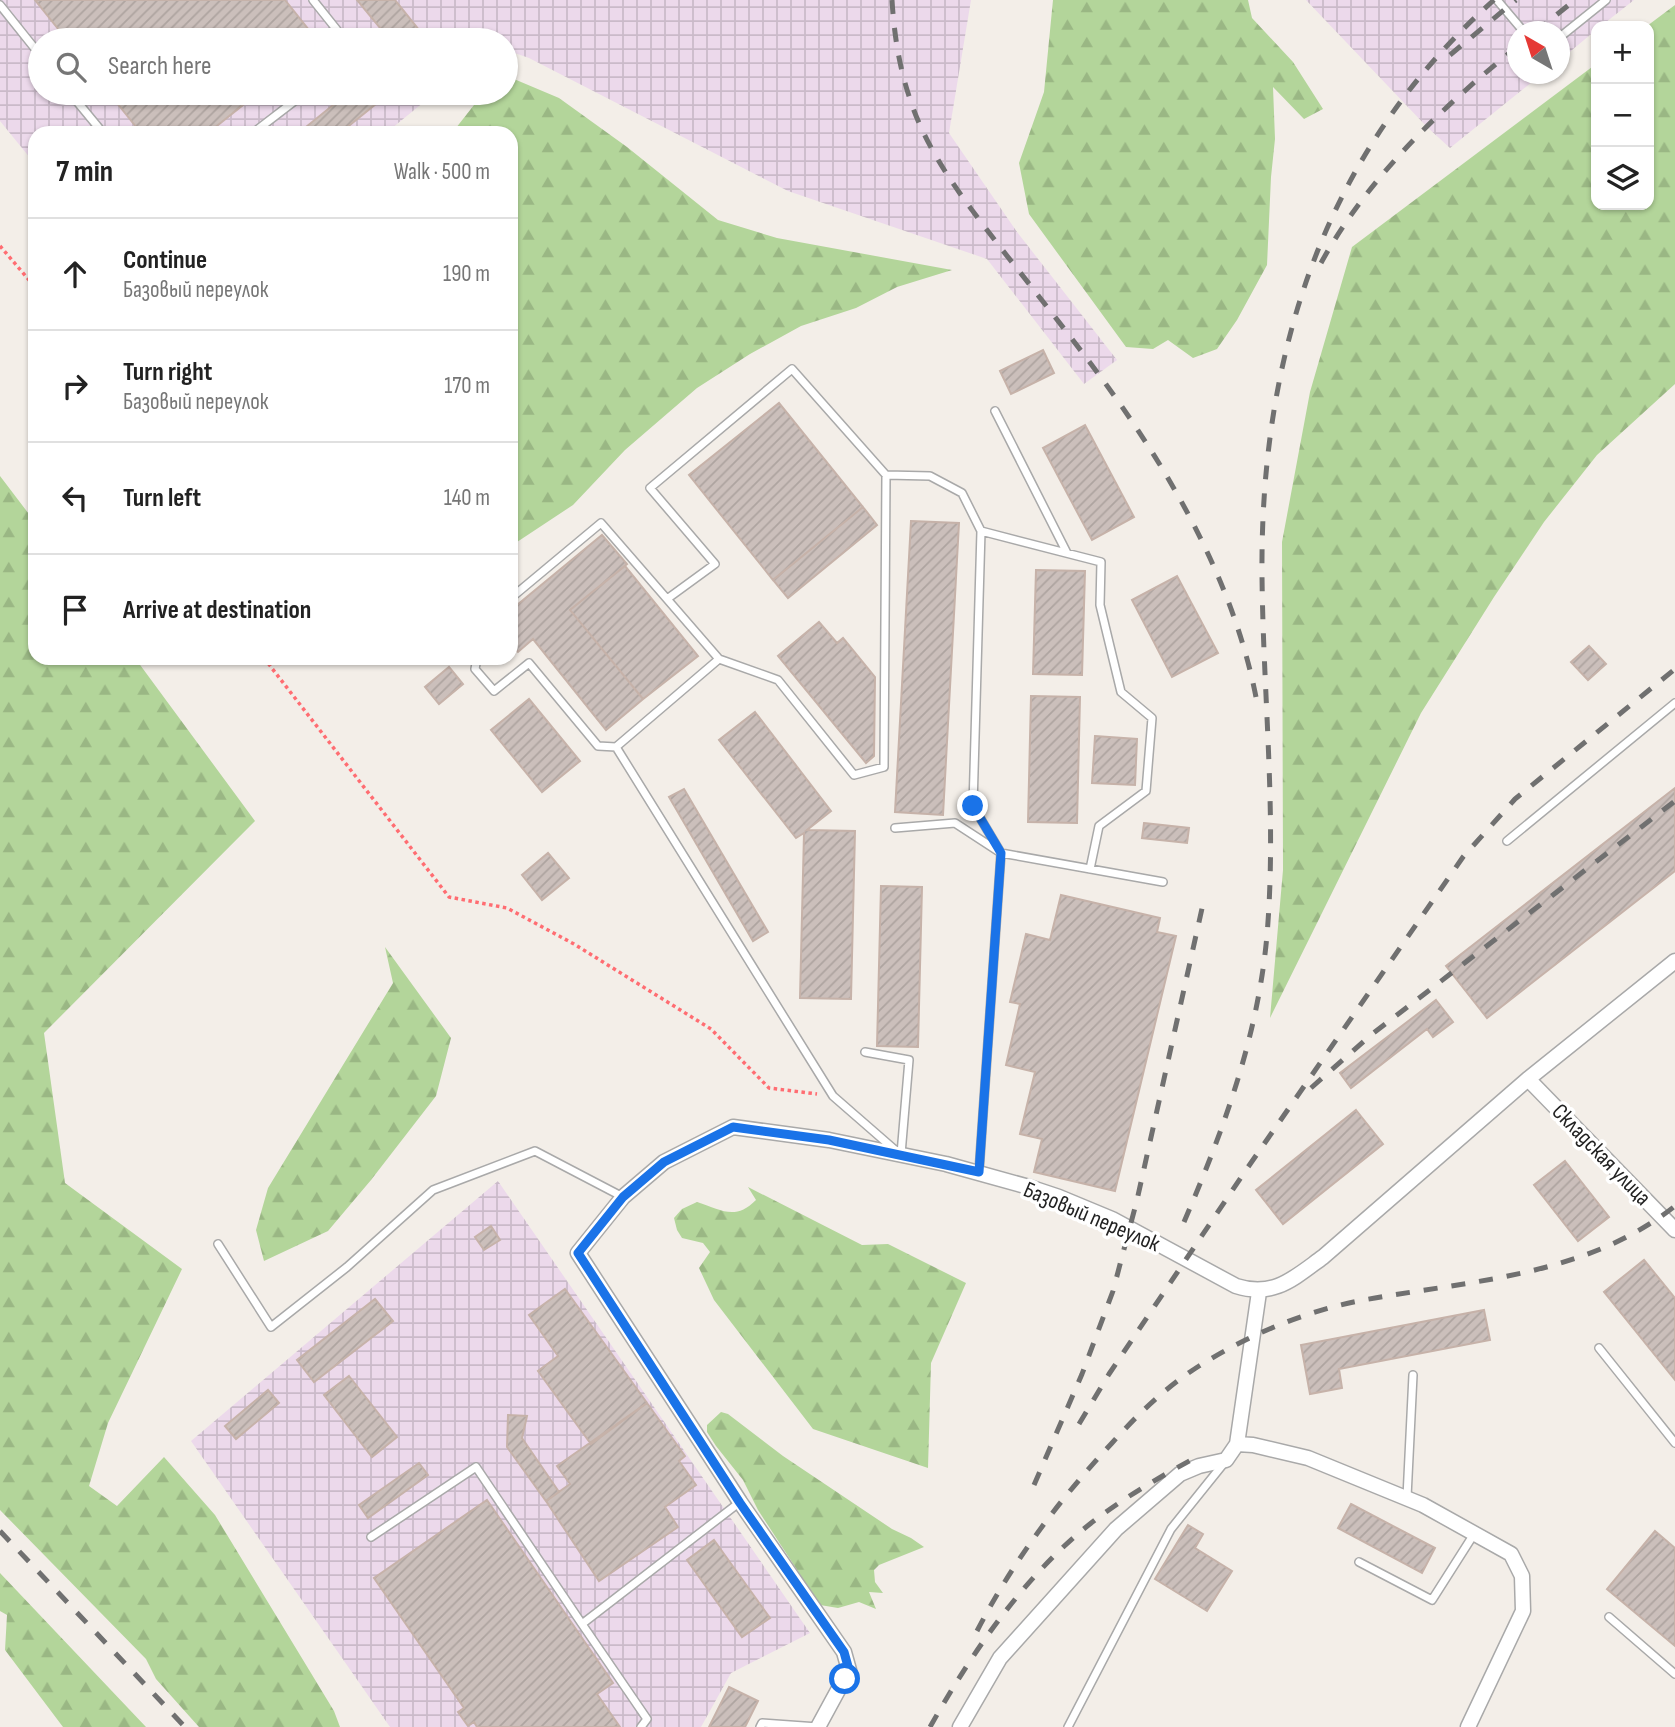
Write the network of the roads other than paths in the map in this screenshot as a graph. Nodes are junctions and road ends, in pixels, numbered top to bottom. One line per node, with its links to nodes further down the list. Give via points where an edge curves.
1 (313, 0): 6 (lane)
2 (1497, 0): 5 (lane)
3 (1606, 0): 7 (lane)
4 (0, 5): 8 (lane)
5 (1515, 21)
6 (335, 28)
7 (1570, 28)
8 (28, 40)
9 (80, 105): 11 (lane)
10 (289, 105): 12 (lane)
11 (97, 126)
12 (262, 126)
13 (995, 411): 16 (lane)
14 (886, 475): 15 (lane, via 930,476 962,493); 18 (lane, via 792,369 650,488 715,564); 19 (lane, via 884,767 855,775 778,680)
15 (981, 531): 16 (lane); 25 (lane, via 973,806)
16 (1066, 553): 26 (lane, via 1101,562 1100,605 1121,692 1152,718 1146,790 1099,826)
17 (518, 592): 18 (lane, via 601,523)
18 (667, 598): 19 (lane)
19 (719, 659): 22 (lane)
20 (476, 665): 22 (lane, via 494,691 529,663 598,746)
21 (1675, 703): 24 (lane)
22 (616, 747): 31 (lane, via 832,1096)
23 (895, 828): 25 (lane, via 955,823)
24 (1507, 841)
25 (1001, 853): 26 (lane); 32 (lane)
26 (1090, 869): 27 (lane)
27 (1163, 882)
28 (1675, 961): 30 (street)
29 (865, 1052): 31 (lane, via 909,1060)
30 (1528, 1079): 34 (street, Складская улица); 36 (street, via 1323,1257 1288,1281)
31 (901, 1155): 32 (street, Базовый переулок); 33 (street, Базовый переулок, via 733,1127 664,1162)
32 (979, 1172): 36 (street, Базовый переулок, via 1068,1200 1236,1286)
33 (623, 1197): 35 (lane, via 535,1151 433,1190 271,1327); 43 (street, Базовый переулок, via 578,1253)
34 (1675, 1230)
35 (218, 1244)
36 (1259, 1292): 40 (street)
37 (1600, 1348): 39 (lane)
38 (1413, 1375): 42 (lane)
39 (1675, 1443)
40 (1237, 1444): 41 (street); 42 (street, via 1308,1458)
41 (1226, 1460): 53 (street, via 1180,1474 1116,1529 1000,1658); 54 (lane, via 1171,1529)
42 (1406, 1498): 44 (street)
43 (740, 1503): 48 (lane); 52 (street, Базовый переулок, via 848,1661 845,1679)
44 (1474, 1533): 46 (lane, via 1432,1600); 55 (street, via 1510,1554 1522,1576 1523,1611)
45 (371, 1537): 48 (lane, via 475,1467)
46 (1359, 1562)
47 (1609, 1617): 49 (lane)
48 (582, 1624): 50 (lane, via 647,1718)
49 (1675, 1674)
50 (641, 1727)
51 (760, 1727): 52 (lane, via 762,1723)
52 (818, 1727)
53 (960, 1727)
54 (1068, 1727)
55 (1468, 1727)

